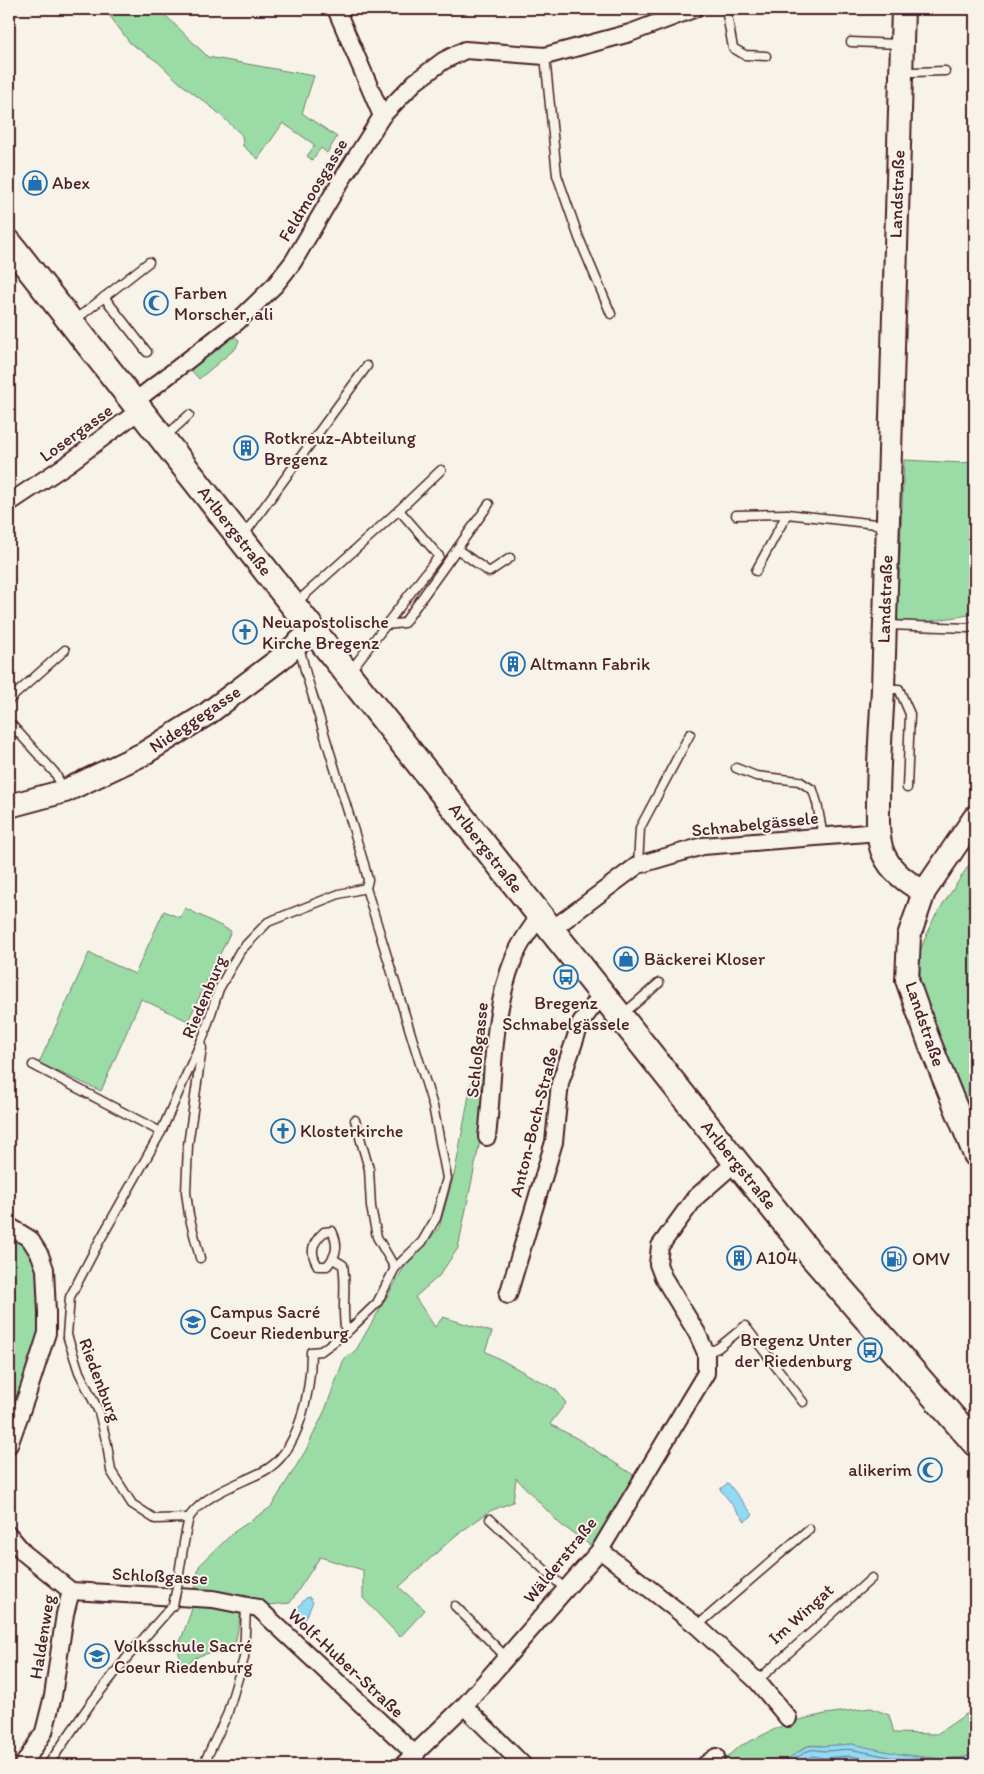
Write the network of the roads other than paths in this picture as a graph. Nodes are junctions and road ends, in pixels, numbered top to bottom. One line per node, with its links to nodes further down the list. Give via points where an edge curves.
1 (336, 9): 11 (street)
2 (726, 9): 8 (lane, via 733,48 745,55)
3 (904, 9): 6 (street, Landstraße)
4 (685, 11): 7 (street, Feldmoosgasse, via 630,33)
5 (851, 42): 6 (lane)
6 (903, 44): 9 (street, Landstraße)
7 (545, 56): 11 (street, Feldmoosgasse, via 465,50 415,82); 15 (lane, via 557,175)
8 (766, 56)
9 (901, 70): 10 (lane); 28 (street, Landstraße)
10 (945, 71)
11 (382, 116): 19 (street, Feldmoosgasse, via 293,262 275,284 237,322)
12 (9, 243): 16 (main road, Arlbergstraße)
13 (149, 262): 14 (lane)
14 (104, 297): 16 (lane); 17 (lane)
15 (611, 314)
16 (72, 323): 19 (main road, Arlbergstraße)
17 (147, 352)
18 (367, 366): 29 (lane)
19 (137, 406): 21 (main road, Arlbergstraße); 23 (street, Losergasse, via 69,463)
20 (189, 415): 21 (lane)
21 (163, 439): 29 (main road, Arlbergstraße)
22 (440, 470): 25 (lane)
23 (9, 503)
24 (489, 504): 30 (lane)
25 (399, 510): 33 (lane); 34 (lane, via 439,556)
26 (787, 514): 27 (lane); 28 (lane); 32 (lane)
27 (736, 515)
28 (887, 526): 35 (street, Landstraße)
29 (241, 538): 33 (main road, Arlbergstraße)
30 (458, 549): 31 (lane, via 489,572); 34 (lane, via 404,623)
31 (510, 558)
32 (756, 572)
33 (293, 606): 37 (main road, Arlbergstraße)
34 (386, 625): 39 (lane)
35 (884, 625): 36 (lane, via 968,628); 40 (street, Landstraße)
36 (975, 625)
37 (306, 637): 39 (main road, Arlbergstraße); 46 (street, Nideggegasse, via 207,714 143,754); 52 (lane, via 306,674 364,864 368,880)
38 (64, 650): 41 (lane)
39 (348, 674): 54 (main road, Arlbergstraße)
40 (883, 689): 45 (lane, via 898,689 910,714); 49 (street, Landstraße)
41 (9, 700)
42 (9, 722): 46 (lane, via 55,773)
43 (690, 734): 51 (lane, via 640,828)
44 (736, 768): 50 (lane, via 756,776 799,781 813,790)
45 (907, 788)
46 (64, 791): 47 (street, Nideggegasse)
47 (9, 806)
48 (975, 817): 53 (street)
49 (879, 832): 50 (street, Schnabelgässele); 53 (street, Landstraße, via 887,861 903,879)
50 (823, 837): 51 (street, Schnabelgässele, via 703,846)
51 (638, 865): 54 (street, Schnabelgässele)
52 (366, 888): 58 (lane, Riedenburg, via 339,894 268,922 240,951 219,989); 68 (lane, via 433,1106 447,1178 436,1218 422,1242)
53 (924, 892): 63 (street, Landstraße, via 909,936 907,980)
54 (545, 923): 56 (main road, Arlbergstraße); 62 (street, Schloßgasse, via 530,928 514,958 503,994 496,1031)
55 (659, 983): 57 (lane)
56 (602, 994): 57 (main road, Arlbergstraße); 69 (street, Anton-Boch-Straße, via 581,1022 560,1083 554,1142)
57 (620, 1016): 64 (main road, Arlbergstraße)
58 (204, 1035): 61 (lane, Riedenburg); 66 (lane, via 189,1136 186,1192)
59 (33, 1064): 61 (lane)
60 (355, 1120): 68 (lane, via 369,1169 377,1237)
61 (162, 1132): 72 (lane, Riedenburg, via 70,1297)
62 (487, 1137)
63 (975, 1155)
64 (736, 1162): 73 (street, Wälderstraße, via 695,1198 660,1246 658,1264 663,1277 697,1332); 75 (main road, Arlbergstraße, via 811,1255)
65 (12, 1227): 70 (street, via 30,1239 46,1269)
66 (200, 1258)
67 (333, 1259): 67 (lane, via 337,1250 336,1239 332,1231 324,1232 313,1246 312,1258 318,1266 326,1266); 71 (lane, via 342,1265 346,1280 343,1322)
68 (395, 1268): 71 (lane, via 377,1303)
69 (508, 1295)
70 (47, 1333): 72 (lane); 76 (street)
71 (346, 1333): 77 (lane, via 321,1351 311,1352 306,1400 284,1454 266,1470 204,1502)
72 (67, 1335): 77 (lane, Riedenburg, via 79,1372 99,1412 111,1471 132,1504 155,1519)
73 (706, 1353): 74 (lane, via 718,1348 745,1326); 81 (street, Wälderstraße, via 706,1373)
74 (803, 1402)
75 (975, 1443)
76 (9, 1445)
77 (189, 1518): 95 (lane, bridge, via 173,1605 91,1703)
78 (490, 1520): 83 (lane)
79 (809, 1528): 87 (lane)
80 (9, 1535): 84 (street, Haldenweg, via 24,1553)
81 (600, 1550): 83 (street, Wälderstraße); 87 (street)
82 (872, 1578): 89 (lane, Im Wingat)
83 (565, 1588): 88 (street, Wälderstraße)
84 (71, 1591): 85 (street, Schloßgasse, via 213,1599); 94 (street, Haldenweg, via 44,1732)
85 (246, 1606): 92 (street, Wolf-Huber-Straße, via 258,1608); 93 (lane, via 244,1658 227,1715)
86 (455, 1606): 88 (lane)
87 (698, 1626): 89 (street)
88 (506, 1657): 90 (street, Wälderstraße)
89 (757, 1681): 91 (street)
90 (464, 1706): 92 (street, Wälderstraße); 97 (street)
91 (788, 1718)
92 (416, 1755): 96 (street, Wälderstraße)
93 (206, 1759)
94 (23, 1765)
95 (48, 1765)
96 (403, 1765)
97 (523, 1765)

